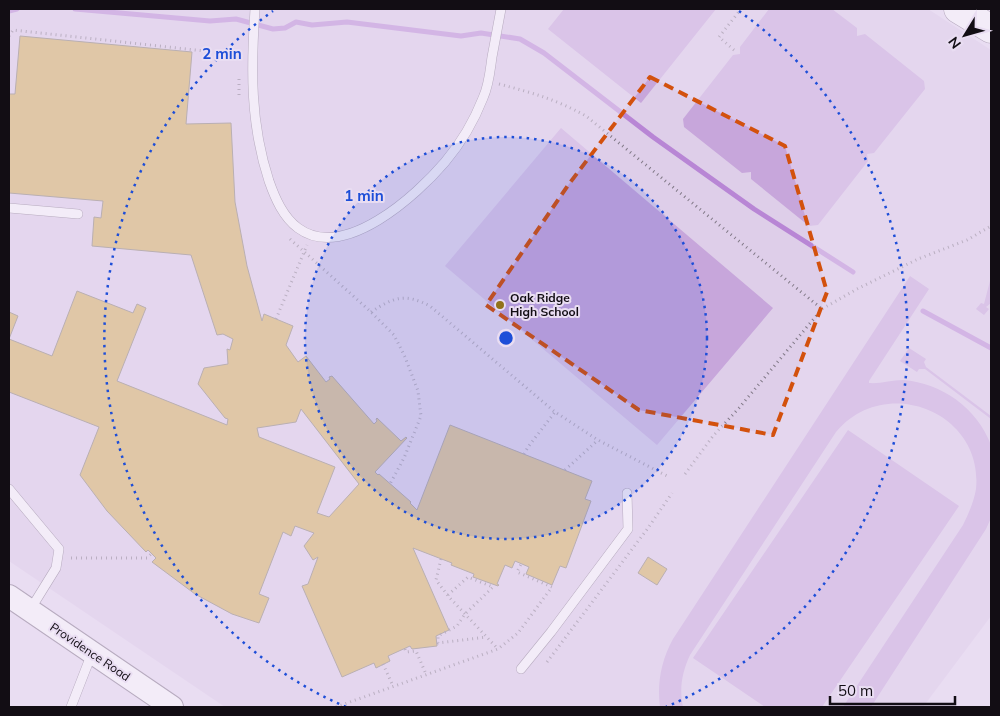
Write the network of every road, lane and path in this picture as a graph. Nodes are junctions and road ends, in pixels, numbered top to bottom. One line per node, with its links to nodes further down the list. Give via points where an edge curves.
1 (255, 9): 8 (lane)
2 (501, 9): 9 (lane)
3 (741, 9): 7 (path, via 719,37)
4 (958, 9): 5 (highway)
5 (991, 29)
6 (9, 36): 8 (path, via 13,30)
7 (734, 50)
8 (252, 56): 13 (lane, via 254,113 274,196 285,215)
9 (488, 81): 13 (lane, via 484,97 466,133 445,162 415,193 386,215 342,236 323,238); 15 (path, via 539,94 586,116)
10 (9, 208): 11 (lane)
11 (78, 214)
12 (991, 226): 15 (path, via 967,240 918,259)
13 (310, 235): 14 (path)
14 (305, 252): 16 (path); 17 (path)
15 (822, 309): 22 (path, via 713,436)
16 (371, 312): 18 (path, via 390,300 404,297 430,306); 24 (path, via 394,335 418,391 421,416)
17 (276, 319)
18 (554, 412): 19 (path); 20 (path)
19 (598, 440): 21 (path); 23 (path)
20 (524, 454)
21 (565, 470)
22 (685, 474)
23 (669, 477)
24 (390, 484)
25 (9, 489): 34 (lane, via 58,549 56,568)
26 (627, 493): 42 (lane, via 628,529)
27 (672, 493): 40 (path)
28 (151, 554): 29 (path, via 147,558)
29 (72, 558)
30 (441, 559): 32 (path, via 436,580)
31 (521, 564): 38 (path, via 517,572 552,587 518,633)
32 (448, 595): 35 (path); 35 (path, via 468,577 493,587)
33 (9, 596): 34 (street, Providence Road)
34 (30, 610): 39 (street, Providence Road)
35 (464, 614): 36 (path); 36 (path, via 457,626 438,636 438,643)
36 (487, 637): 38 (path)
37 (405, 649): 43 (path, via 406,652 416,651)
38 (498, 649): 43 (path)
39 (92, 653): 45 (lane); 46 (street, Providence Road)
40 (547, 662)
41 (383, 664): 44 (path)
42 (521, 669)
43 (426, 674): 44 (path)
44 (393, 686): 47 (path)
45 (71, 707)
46 (172, 707)
47 (336, 707)

